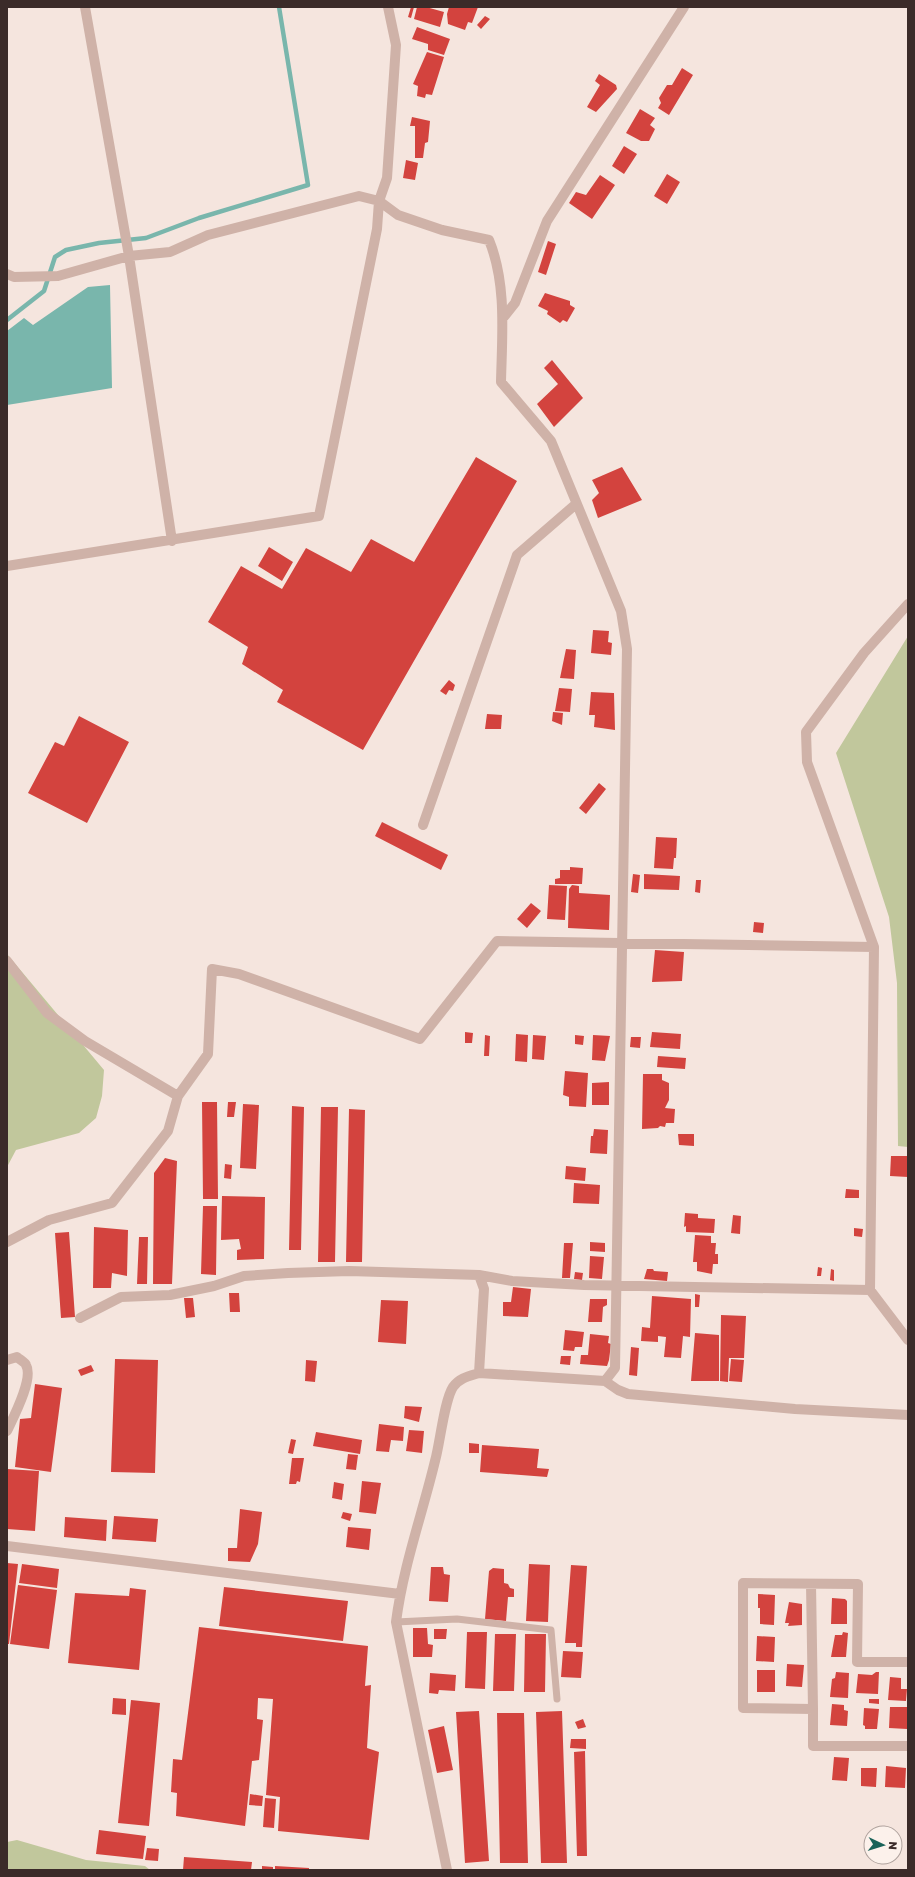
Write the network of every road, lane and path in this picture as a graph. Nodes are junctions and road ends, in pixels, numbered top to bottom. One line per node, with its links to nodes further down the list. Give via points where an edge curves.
1 (85, 7): 5 (street)
2 (388, 7): 4 (street, via 396,45 387,178)
3 (684, 7): 7 (street, via 547,221 515,303)
4 (379, 201): 5 (street, via 359,196 208,235 170,252); 7 (street, via 398,215 442,230 489,240 496,257); 9 (street, via 377,229 319,516)
5 (129, 256): 6 (street, via 58,276 14,277); 9 (street)
6 (7, 274)
7 (503, 318): 8 (street, via 501,382 550,441)
8 (576, 504): 12 (street, via 517,555); 13 (street, via 622,611 627,648)
9 (172, 541): 10 (street)
10 (7, 566)
11 (908, 604): 14 (street, via 864,653 806,732 807,762)
12 (423, 825)
13 (621, 943): 14 (street); 16 (street, via 497,940 420,1039 239,974 212,969 208,1054); 19 (street)
14 (874, 947): 20 (street)
15 (7, 960): 16 (street, via 47,1014 85,1041)
16 (178, 1096): 17 (street, via 168,1131 112,1203 49,1220)
17 (7, 1242)
18 (479, 1276): 19 (street, via 512,1281); 21 (street, via 349,1271 251,1275 170,1295 121,1297); 24 (street, via 484,1288)
19 (617, 1286): 20 (street); 25 (street, via 616,1368)
20 (870, 1290): 22 (street)
21 (80, 1318)
22 (908, 1340)
23 (7, 1360): 27 (street, via 17,1356 26,1365 28,1376)
24 (479, 1373): 25 (street); 30 (street, via 462,1378 453,1387)
25 (606, 1381): 26 (street, via 628,1394 795,1409)
26 (908, 1415)
27 (7, 1431)
28 (7, 1546): 30 (street)
29 (811, 1584): 32 (street, via 858,1584 857,1662); 34 (street); 34 (street, via 743,1583 743,1708)
30 (400, 1594): 31 (street)
31 (396, 1622): 33 (lane, via 457,1619 551,1630); 36 (street)
32 (908, 1662)
33 (557, 1699)
34 (813, 1708): 35 (street, via 813,1746)
35 (908, 1746)
36 (447, 1870)

